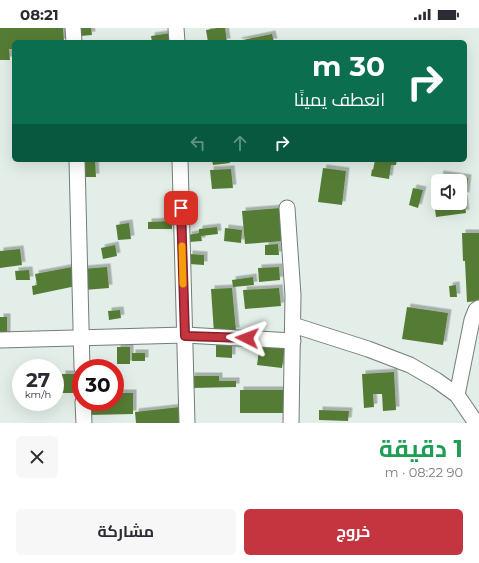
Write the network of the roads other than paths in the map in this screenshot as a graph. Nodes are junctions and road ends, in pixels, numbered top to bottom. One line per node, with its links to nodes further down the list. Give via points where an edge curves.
1 (73, 28): 3 (street)
2 (176, 28): 4 (street)
3 (74, 40)
4 (176, 40)
5 (77, 162): 11 (street)
6 (180, 162): 10 (street)
7 (287, 208): 9 (street)
8 (479, 308): 15 (street, via 472,320)
9 (293, 325): 13 (street); 15 (street, via 410,365)
10 (185, 336): 11 (street); 13 (street); 18 (street)
11 (82, 337): 12 (street); 14 (street)
12 (0, 340)
13 (293, 341): 19 (street)
14 (82, 359)
15 (457, 395): 20 (street)
16 (84, 411): 17 (street)
17 (84, 423)
18 (187, 423)
19 (291, 423)
20 (476, 423)

